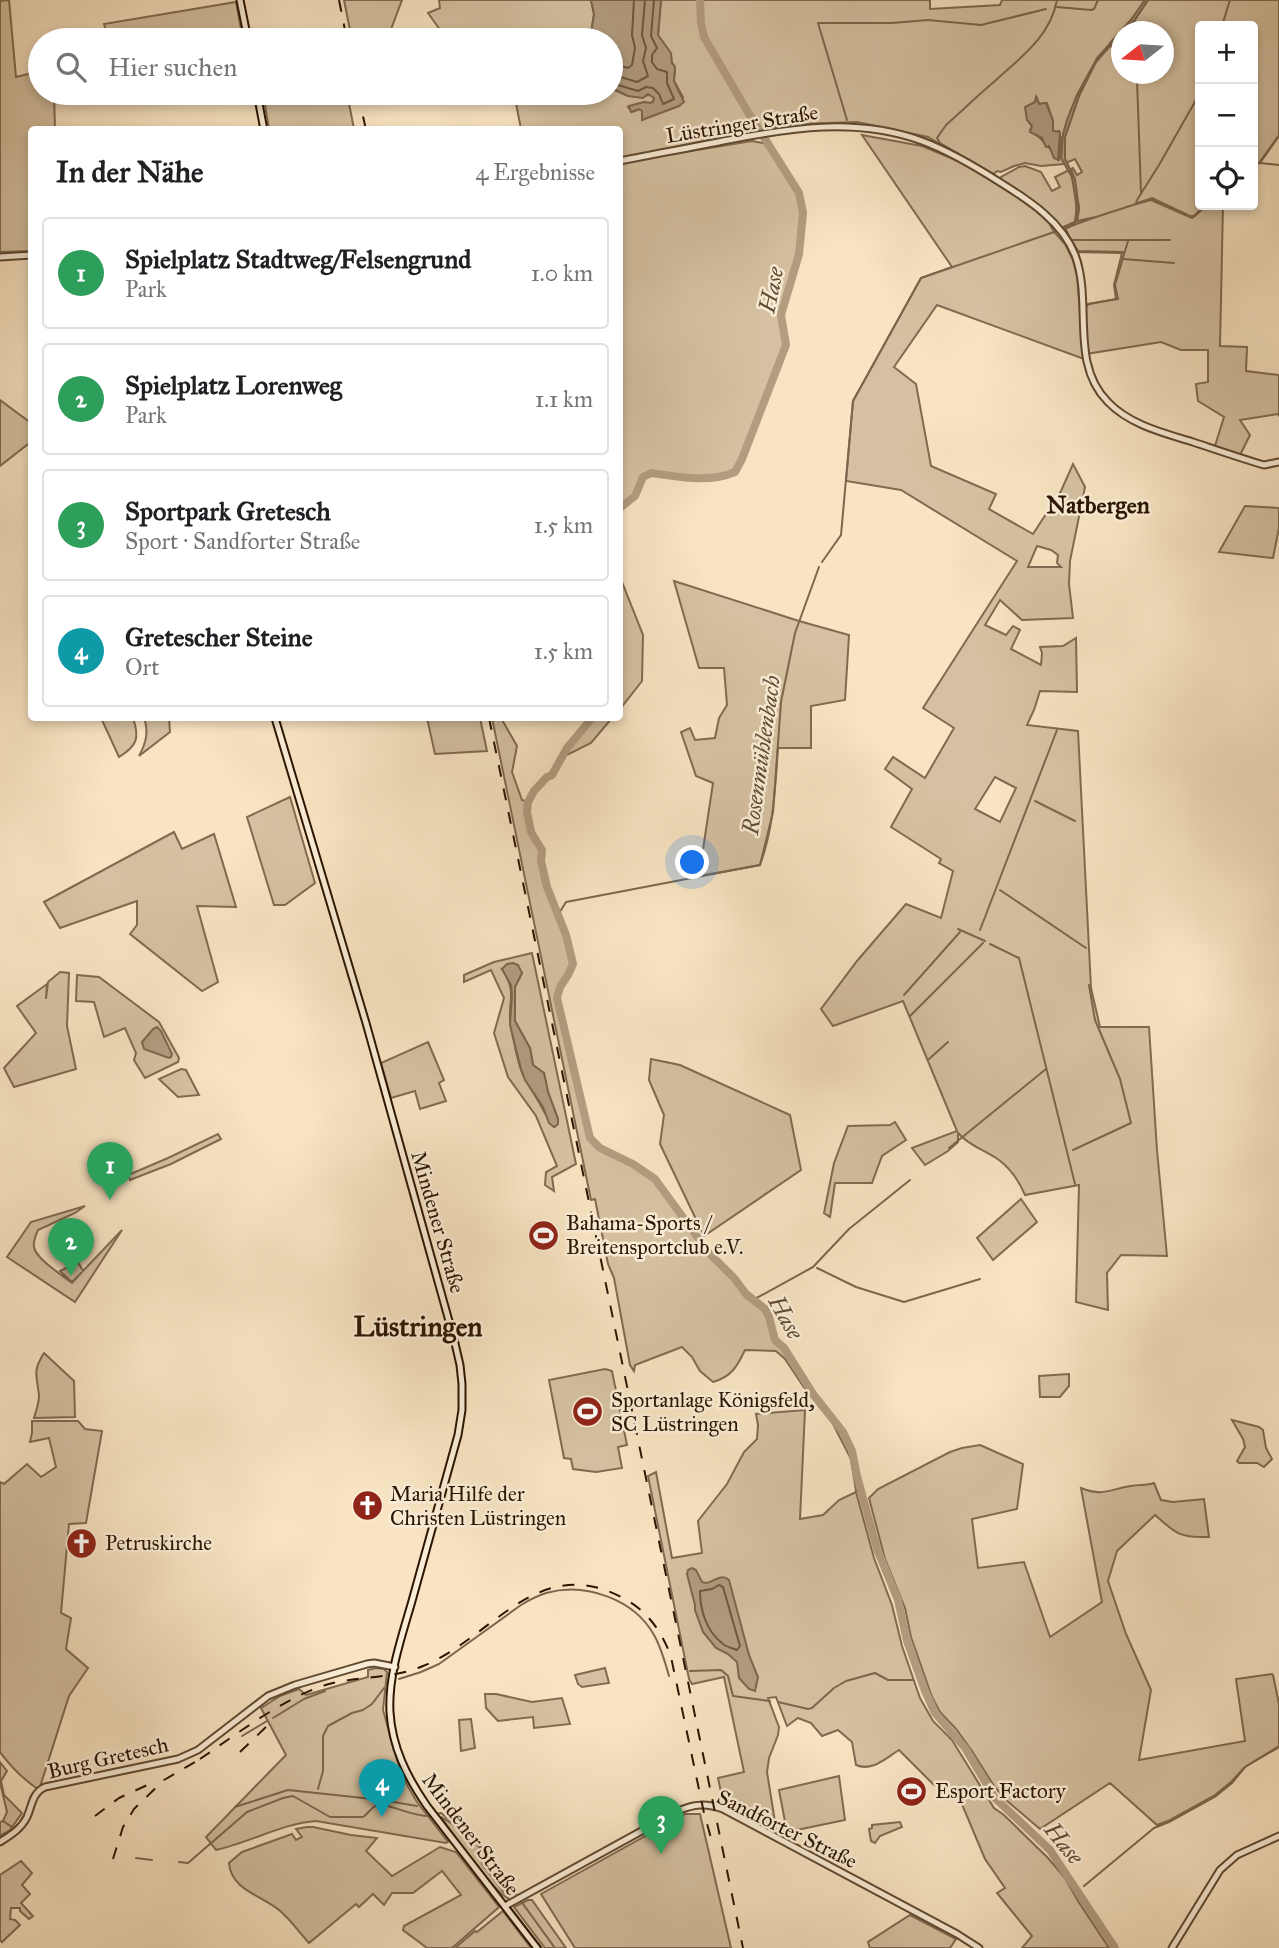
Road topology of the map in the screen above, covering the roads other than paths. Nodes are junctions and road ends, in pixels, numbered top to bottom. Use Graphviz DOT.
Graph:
graph roads {
  1 [pos="240,0"];
  2 [pos="246,28"];
  3 [pos="259,105"];
  4 [pos="263,126"];
  5 [pos="623,160"];
  6 [pos="28,255"];
  7 [pos="0,257"];
  8 [pos="1279,462"];
  9 [pos="276,721"];
  10 [pos="395,1667"];
  11 [pos="1279,1836"];
  12 [pos="0,1842"];
  13 [pos="505,1906"];
  14 [pos="537,1948"];
  15 [pos="979,1948"];
  16 [pos="1172,1948"];
  1 -- 2 [label="street"];
  3 -- 4 [label="street"];
  5 -- 8 [label="street, Lüstringer Straße"];
  6 -- 7 [label="street"];
  9 -- 10 [label="street, Mindener Straße"];
  10 -- 12 [label="street, Burg Gretesch"];
  10 -- 13 [label="street, Mindener Straße"];
  11 -- 16 [label="street"];
  13 -- 14 [label="street, Mindener Straße"];
  13 -- 15 [label="street, Sandforter Straße"];
}
